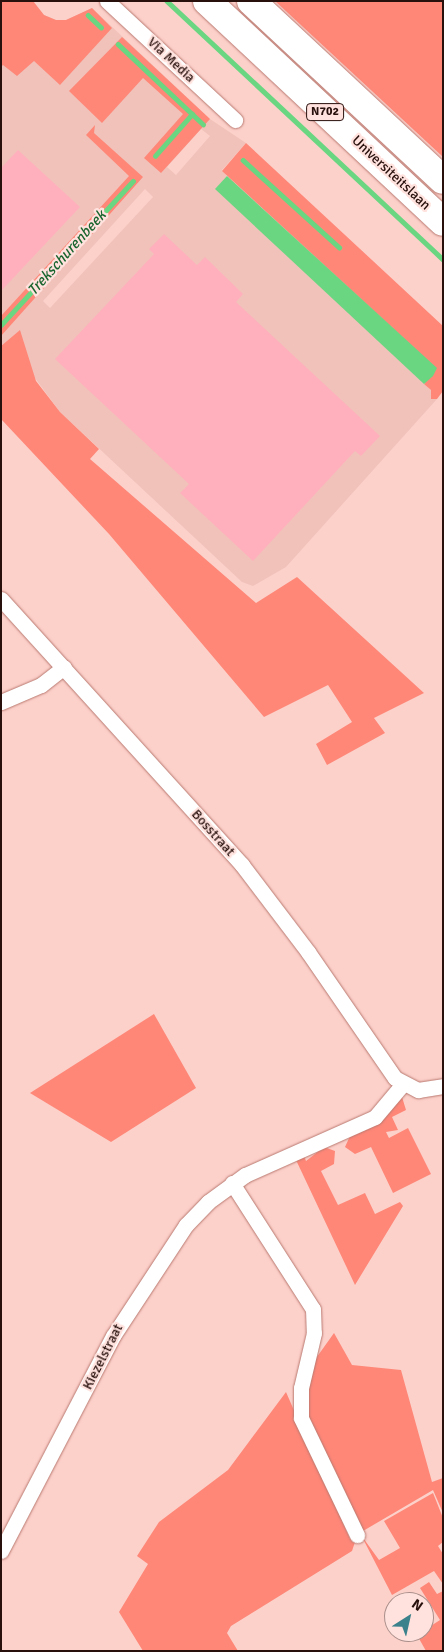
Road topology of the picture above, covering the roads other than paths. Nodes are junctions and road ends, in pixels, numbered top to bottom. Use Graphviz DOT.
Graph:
graph roads {
  1 [pos="107,1"];
  2 [pos="207,1"];
  3 [pos="252,1"];
  4 [pos="235,120"];
  5 [pos="443,180"];
  6 [pos="443,222"];
  7 [pos="1,599"];
  8 [pos="64,666"];
  9 [pos="1,702"];
  10 [pos="402,1085"];
  11 [pos="443,1086"];
  12 [pos="232,1183"];
  13 [pos="357,1535"];
  14 [pos="1,1551"];
  1 -- 4 [label="street, Via Media"];
  2 -- 6 [label="highway, Universiteitslaan / N702"];
  3 -- 5 [label="highway, N702"];
  7 -- 8 [label="street, Bosstraat"];
  8 -- 9 [label="street"];
  8 -- 10 [label="street, Bosstraat"];
  10 -- 11 [label="street"];
  10 -- 12 [label="street, Kiezelstraat"];
  12 -- 13 [label="street"];
  12 -- 14 [label="street, Kiezelstraat"];
}
